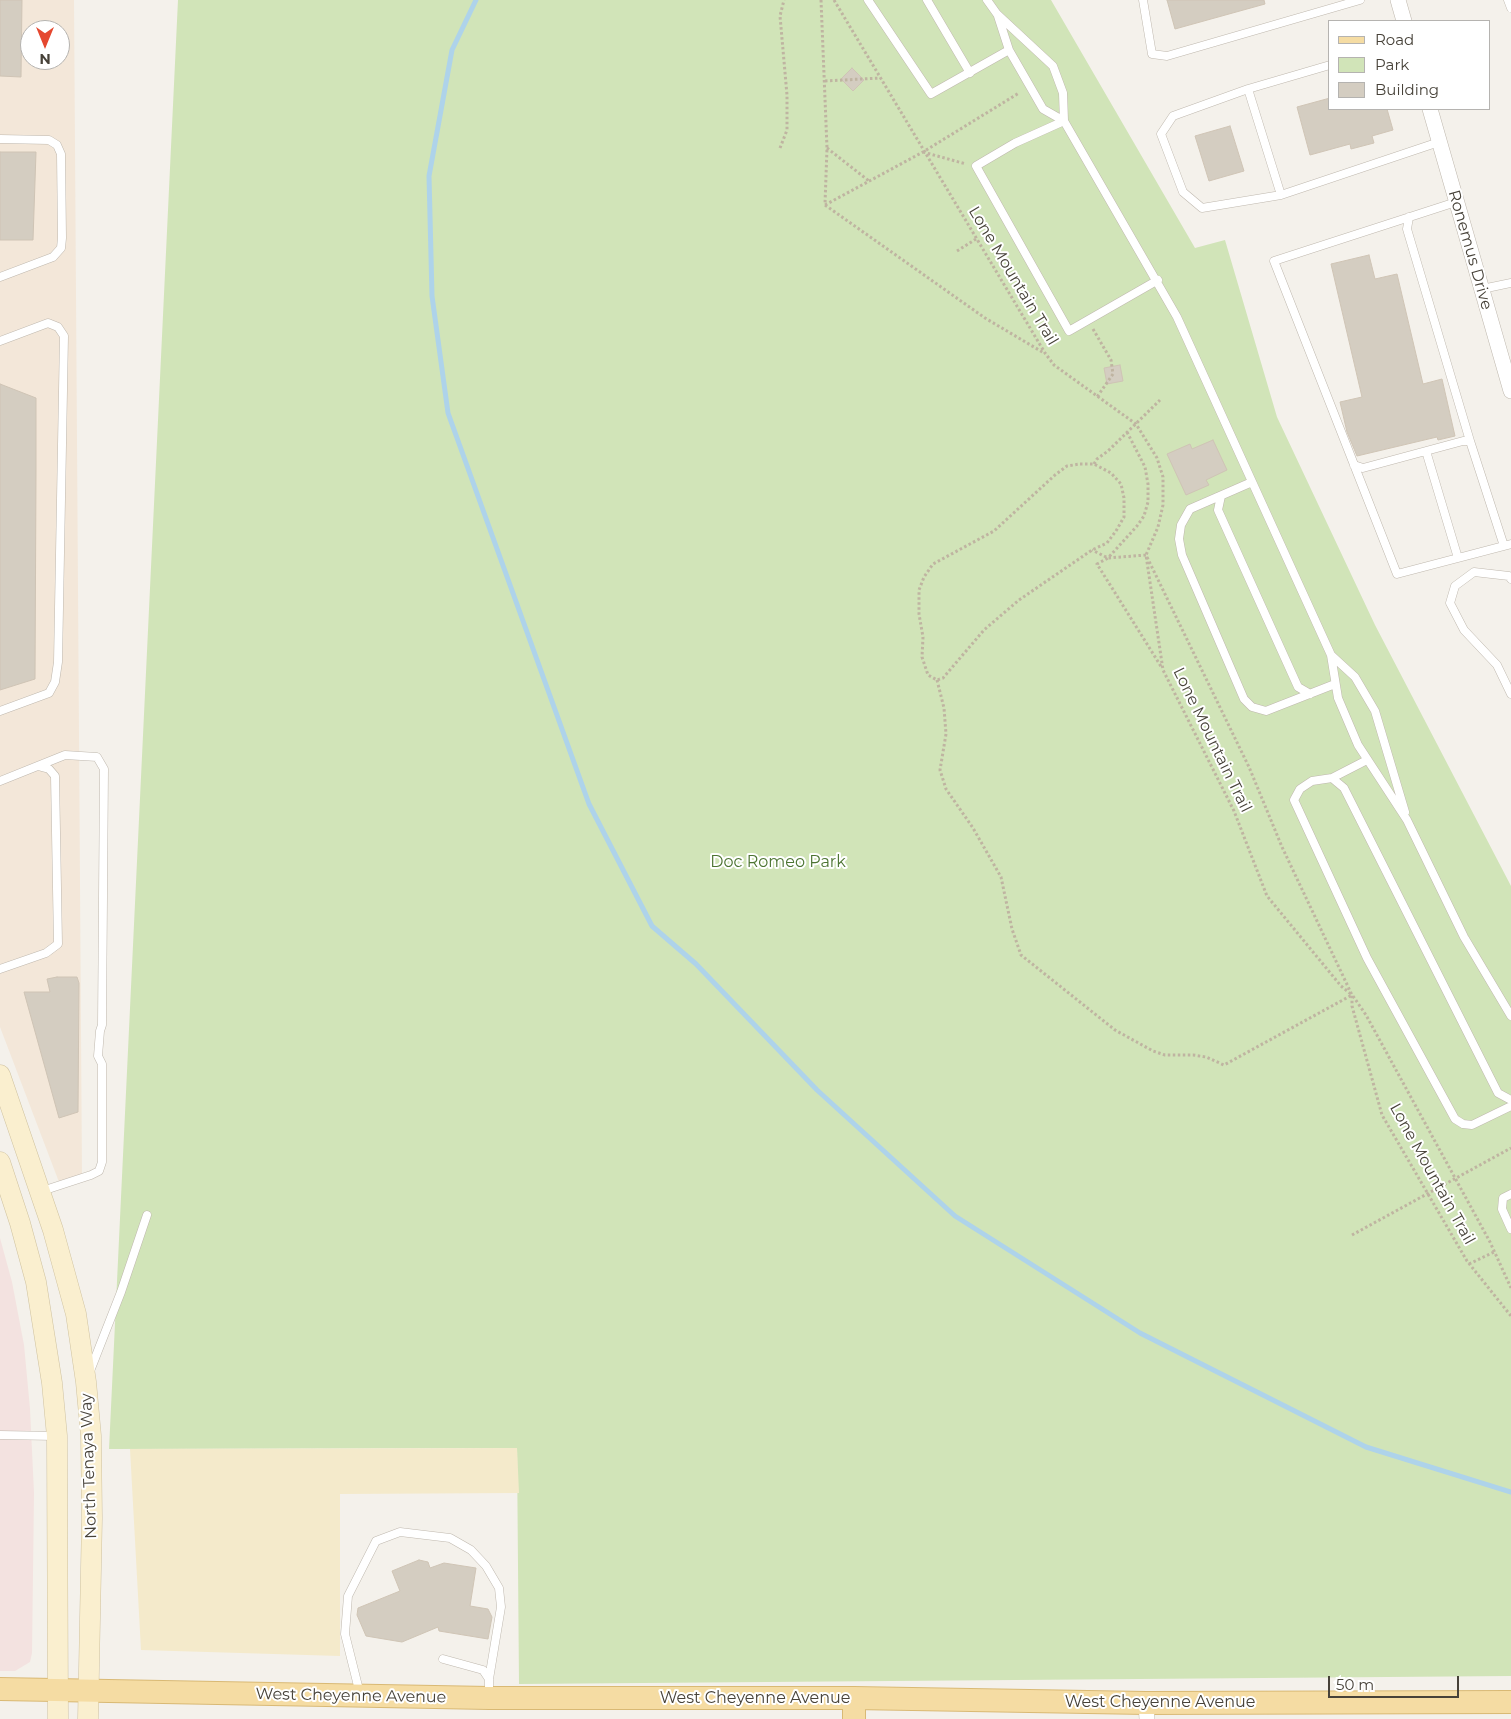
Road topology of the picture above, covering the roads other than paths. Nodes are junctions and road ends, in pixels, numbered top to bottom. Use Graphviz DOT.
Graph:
graph roads {
  1 [pos="868,0"];
  2 [pos="927,0"];
  3 [pos="987,0"];
  4 [pos="1143,0"];
  5 [pos="1325,0"];
  6 [pos="1360,0"];
  7 [pos="1398,0"];
  8 [pos="1508,0"];
  9 [pos="1511,8"];
  10 [pos="1328,9"];
  11 [pos="997,14"];
  12 [pos="1404,20"];
  13 [pos="1009,50"];
  14 [pos="1328,66"];
  15 [pos="970,72"];
  16 [pos="1248,89"];
  17 [pos="1430,110"];
  18 [pos="1064,121"];
  19 [pos="0,139"];
  20 [pos="1439,142"];
  21 [pos="1281,196"];
  22 [pos="1456,202"];
  23 [pos="1409,217"];
  24 [pos="0,277"];
  25 [pos="1158,280"];
  26 [pos="1511,283"];
  27 [pos="1482,289"];
  28 [pos="0,340"];
  29 [pos="1511,391"];
  30 [pos="1470,441"];
  31 [pos="1426,451"];
  32 [pos="1354,465"];
  33 [pos="1252,482"];
  34 [pos="1221,496"];
  35 [pos="1508,545"];
  36 [pos="1458,558"];
  37 [pos="1511,579"];
  38 [pos="1330,655"];
  39 [pos="1336,684"];
  40 [pos="1310,694"];
  41 [pos="1511,694"];
  42 [pos="0,711"];
  43 [pos="1367,760"];
  44 [pos="38,766"];
  45 [pos="1332,778"];
  46 [pos="0,781"];
  47 [pos="1407,820"];
  48 [pos="0,969"];
  49 [pos="1511,1016"];
  50 [pos="0,1075"];
  51 [pos="1511,1100"];
  52 [pos="1511,1106"];
  53 [pos="0,1162"];
  54 [pos="41,1192"];
  55 [pos="1511,1194"];
  56 [pos="147,1215"];
  57 [pos="1511,1229"];
  58 [pos="86,1382"];
  59 [pos="0,1435"];
  60 [pos="57,1436"];
  61 [pos="443,1659"];
  62 [pos="0,1689"];
  63 [pos="59,1690"];
  64 [pos="90,1690"];
  65 [pos="361,1696"];
  66 [pos="489,1699"];
  67 [pos="1511,1702"];
  68 [pos="854,1709"];
  69 [pos="1147,1711"];
  70 [pos="58,1719"];
  71 [pos="88,1719"];
  1 -- 15 [label="lane"];
  2 -- 15 [label="lane"];
  3 -- 11 [label="lane"];
  4 -- 10 [label="lane"];
  5 -- 10 [label="lane"];
  6 -- 10 [label="lane"];
  7 -- 12 [label="street"];
  8 -- 9 [label="lane"];
  11 -- 13 [label="lane"];
  11 -- 18 [label="lane"];
  13 -- 15 [label="lane"];
  13 -- 18 [label="lane"];
  14 -- 16 [label="lane"];
  16 -- 21 [label="lane"];
  16 -- 21 [label="lane"];
  17 -- 20 [label="street, Ronemus Drive"];
  18 -- 25 [label="lane"];
  18 -- 25 [label="lane"];
  19 -- 24 [label="lane"];
  20 -- 21 [label="lane"];
  20 -- 22 [label="street, Ronemus Drive"];
  22 -- 23 [label="lane"];
  22 -- 27 [label="street, Ronemus Drive"];
  23 -- 30 [label="lane"];
  23 -- 32 [label="lane"];
  25 -- 33 [label="lane"];
  26 -- 27 [label="lane"];
  27 -- 29 [label="street, Ronemus Drive"];
  28 -- 42 [label="lane"];
  30 -- 31 [label="lane"];
  30 -- 35 [label="lane"];
  31 -- 32 [label="lane"];
  31 -- 36 [label="lane"];
  32 -- 36 [label="lane"];
  33 -- 34 [label="lane"];
  33 -- 38 [label="lane"];
  34 -- 40 [label="lane"];
  34 -- 40 [label="lane"];
  35 -- 36 [label="lane"];
  37 -- 41 [label="lane"];
  38 -- 39 [label="lane"];
  38 -- 47 [label="lane"];
  39 -- 40 [label="lane"];
  39 -- 43 [label="lane"];
  43 -- 45 [label="lane"];
  43 -- 47 [label="lane"];
  44 -- 46 [label="lane"];
  44 -- 48 [label="lane"];
  44 -- 54 [label="lane"];
  45 -- 51 [label="lane"];
  45 -- 52 [label="lane"];
  47 -- 49 [label="lane"];
  50 -- 54 [label="main road, North Tenaya Way"];
  53 -- 60 [label="main road, North Tenaya Way"];
  54 -- 58 [label="main road, North Tenaya Way"];
  55 -- 57 [label="lane"];
  56 -- 58 [label="lane"];
  58 -- 64 [label="main road, North Tenaya Way"];
  59 -- 60 [label="lane"];
  60 -- 63 [label="main road, North Tenaya Way"];
  61 -- 66 [label="lane"];
  62 -- 63 [label="main road, West Cheyenne Avenue"];
  63 -- 64 [label="main road, West Cheyenne Avenue"];
  63 -- 70 [label="main road, North Tenaya Way"];
  64 -- 65 [label="main road, West Cheyenne Avenue"];
  64 -- 71 [label="main road, North Tenaya Way"];
  65 -- 66 [label="main road, West Cheyenne Avenue"];
  65 -- 66 [label="lane"];
  66 -- 68 [label="main road, West Cheyenne Avenue"];
  67 -- 69 [label="main road, West Cheyenne Avenue"];
  68 -- 69 [label="main road, West Cheyenne Avenue"];
}
